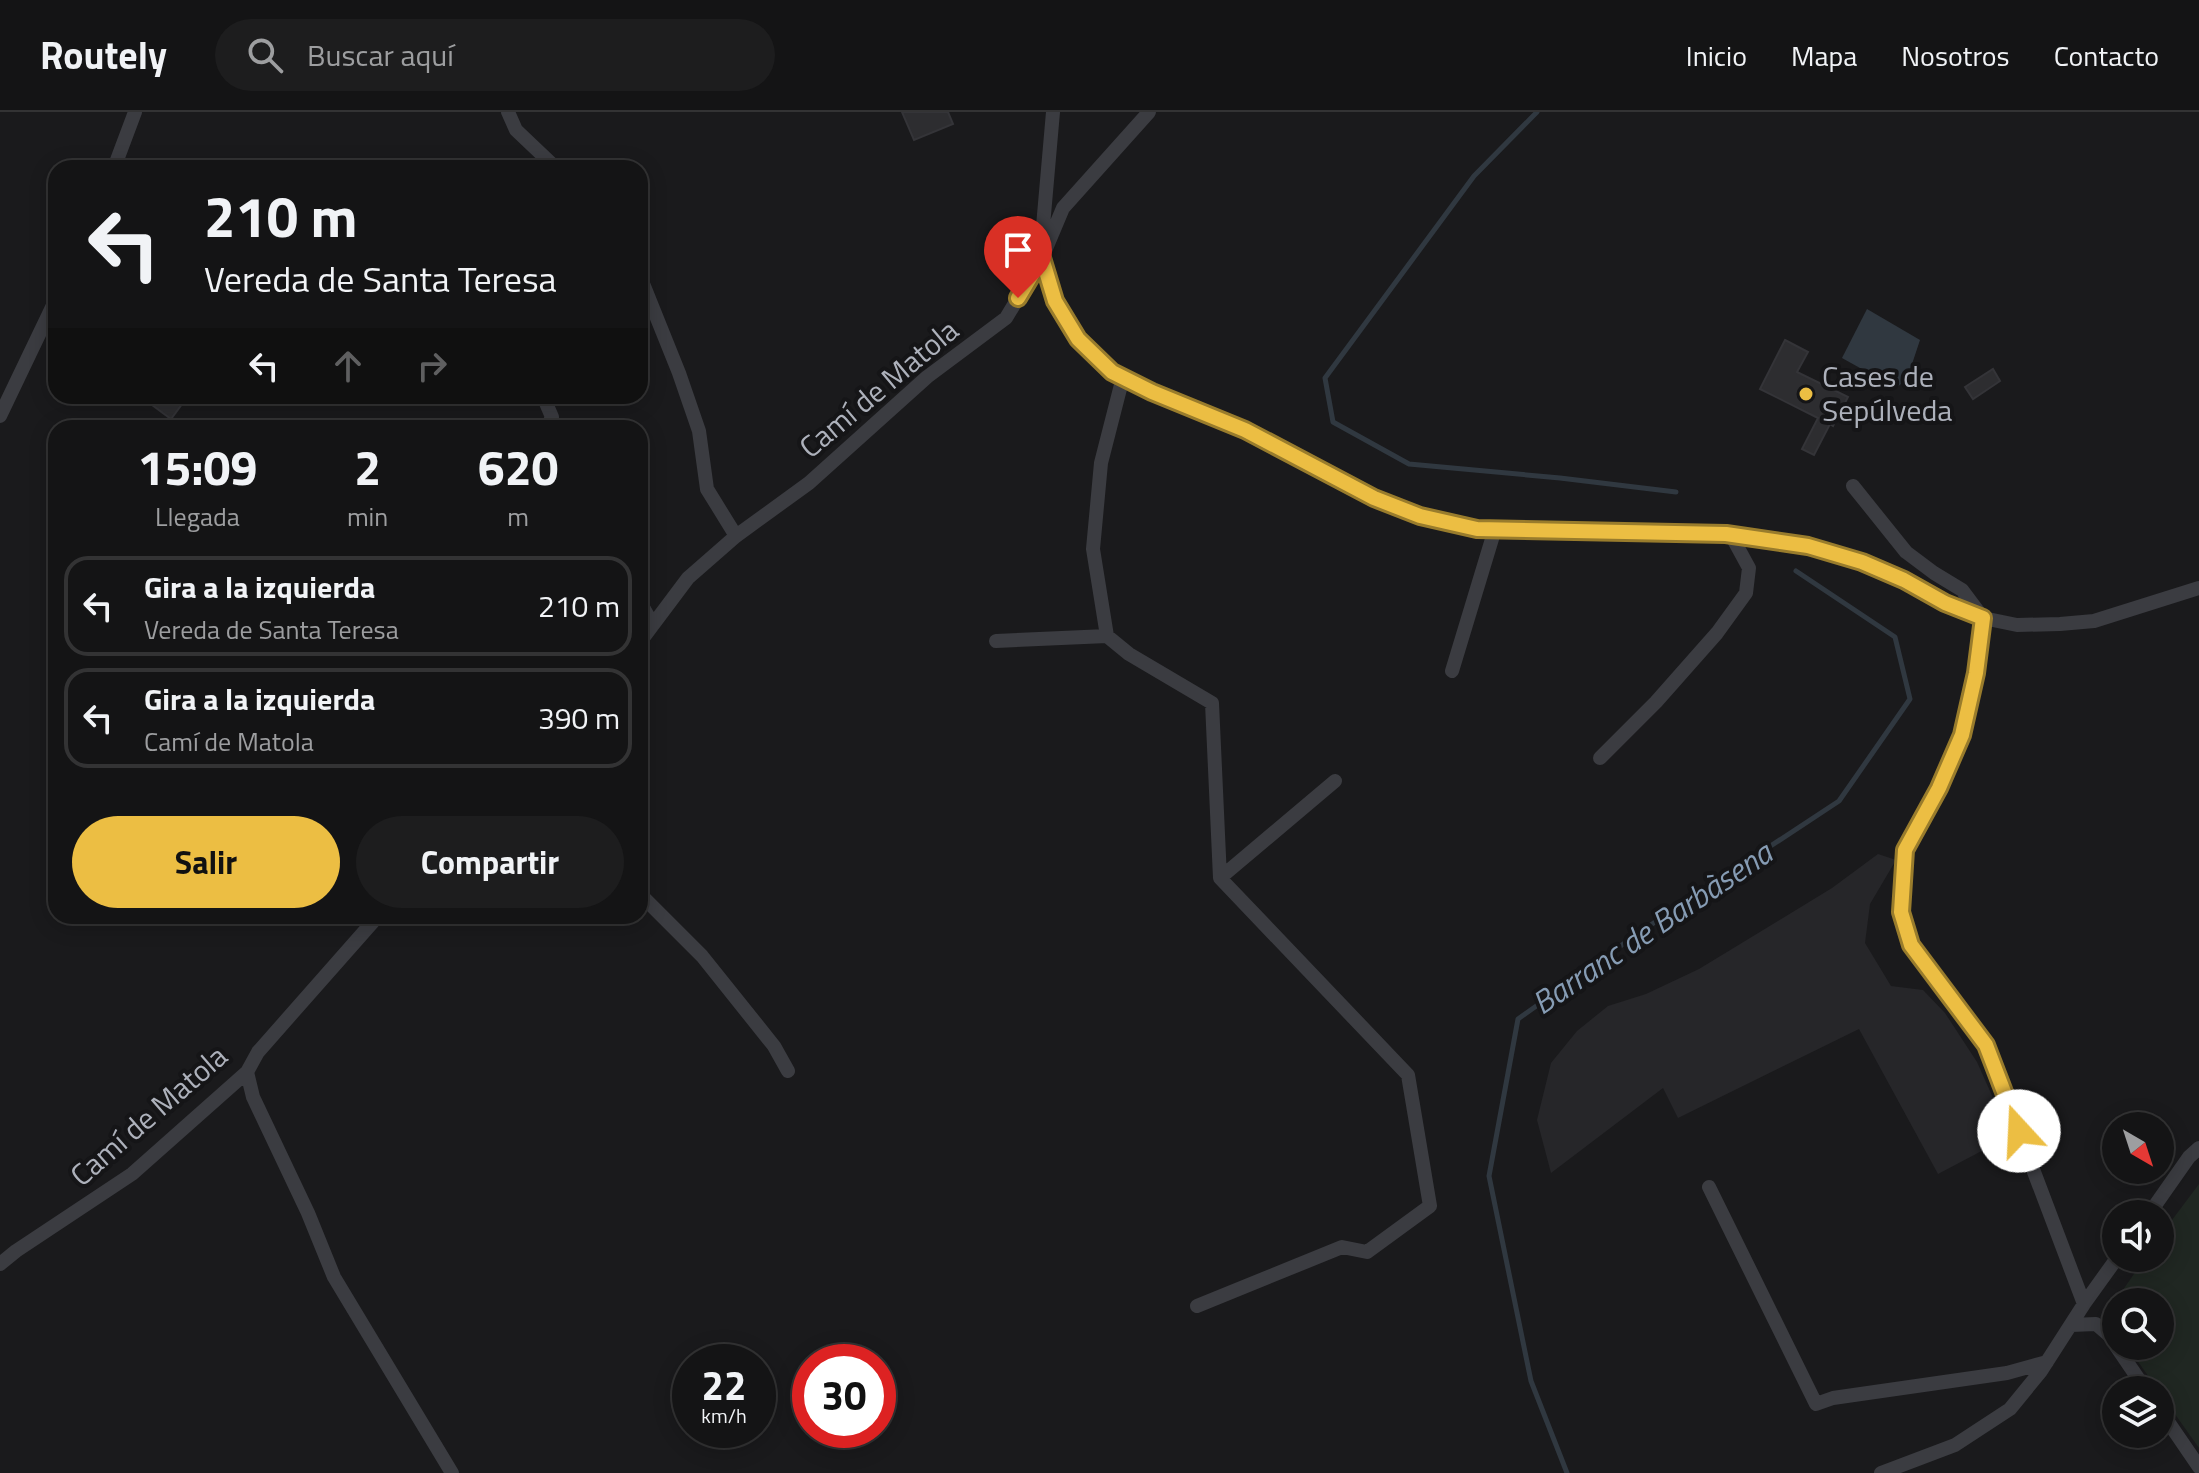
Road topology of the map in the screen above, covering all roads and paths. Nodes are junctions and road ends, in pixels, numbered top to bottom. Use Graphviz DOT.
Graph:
graph roads {
  1 [pos="135,112"];
  2 [pos="508,112"];
  3 [pos="1053,112"];
  4 [pos="1149,112"];
  5 [pos="117,160"];
  6 [pos="548,160"];
  7 [pos="1042,258"];
  8 [pos="648,296"];
  9 [pos="48,316"];
  10 [pos="1123,377"];
  11 [pos="0,416"];
  12 [pos="1853,486"];
  13 [pos="1495,529"];
  14 [pos="1731,535"];
  15 [pos="736,536"];
  16 [pos="2199,588"];
  17 [pos="648,616"];
  18 [pos="1983,618"];
  19 [pos="653,625"];
  20 [pos="648,632"];
  21 [pos="1107,636"];
  22 [pos="996,641"];
  23 [pos="1452,671"];
  24 [pos="1600,758"];
  25 [pos="1335,781"];
  26 [pos="1220,878"];
  27 [pos="648,902"];
  28 [pos="371,924"];
  29 [pos="788,1071"];
  30 [pos="247,1072"];
  31 [pos="2199,1148"];
  32 [pos="1709,1187"];
  33 [pos="2159,1200"];
  34 [pos="0,1264"];
  35 [pos="2107,1272"];
  36 [pos="2084,1304"];
  37 [pos="1197,1306"];
  38 [pos="2071,1325"];
  39 [pos="2102,1329"];
  40 [pos="2047,1362"];
  41 [pos="2174,1430"];
  42 [pos="2199,1467"];
  43 [pos="452,1473"];
  44 [pos="1881,1473"];
  1 -- 5 [label="street"];
  2 -- 6 [label="street"];
  3 -- 7 [label="street"];
  4 -- 7 [label="street, Camí de Matola"];
  7 -- 10 [label="street"];
  7 -- 15 [label="street, Camí de Matola"];
  8 -- 15 [label="street"];
  9 -- 11 [label="street"];
  10 -- 13 [label="street"];
  10 -- 21 [label="street"];
  12 -- 18 [label="street"];
  13 -- 14 [label="street"];
  13 -- 23 [label="street"];
  14 -- 18 [label="street"];
  14 -- 24 [label="street"];
  15 -- 19 [label="street, Camí de Matola"];
  16 -- 18 [label="street"];
  17 -- 19 [label="street"];
  18 -- 36 [label="street"];
  19 -- 20 [label="street, Camí de Matola"];
  21 -- 22 [label="street"];
  21 -- 26 [label="street"];
  25 -- 26 [label="street"];
  26 -- 37 [label="street"];
  27 -- 29 [label="street"];
  28 -- 30 [label="street, Camí de Matola"];
  30 -- 34 [label="street, Camí de Matola"];
  30 -- 43 [label="street"];
  31 -- 33 [label="street"];
  32 -- 40 [label="street"];
  35 -- 36 [label="street"];
  36 -- 38 [label="street"];
  38 -- 39 [label="street"];
  38 -- 40 [label="street"];
  40 -- 44 [label="street"];
  41 -- 42 [label="street"];
}
